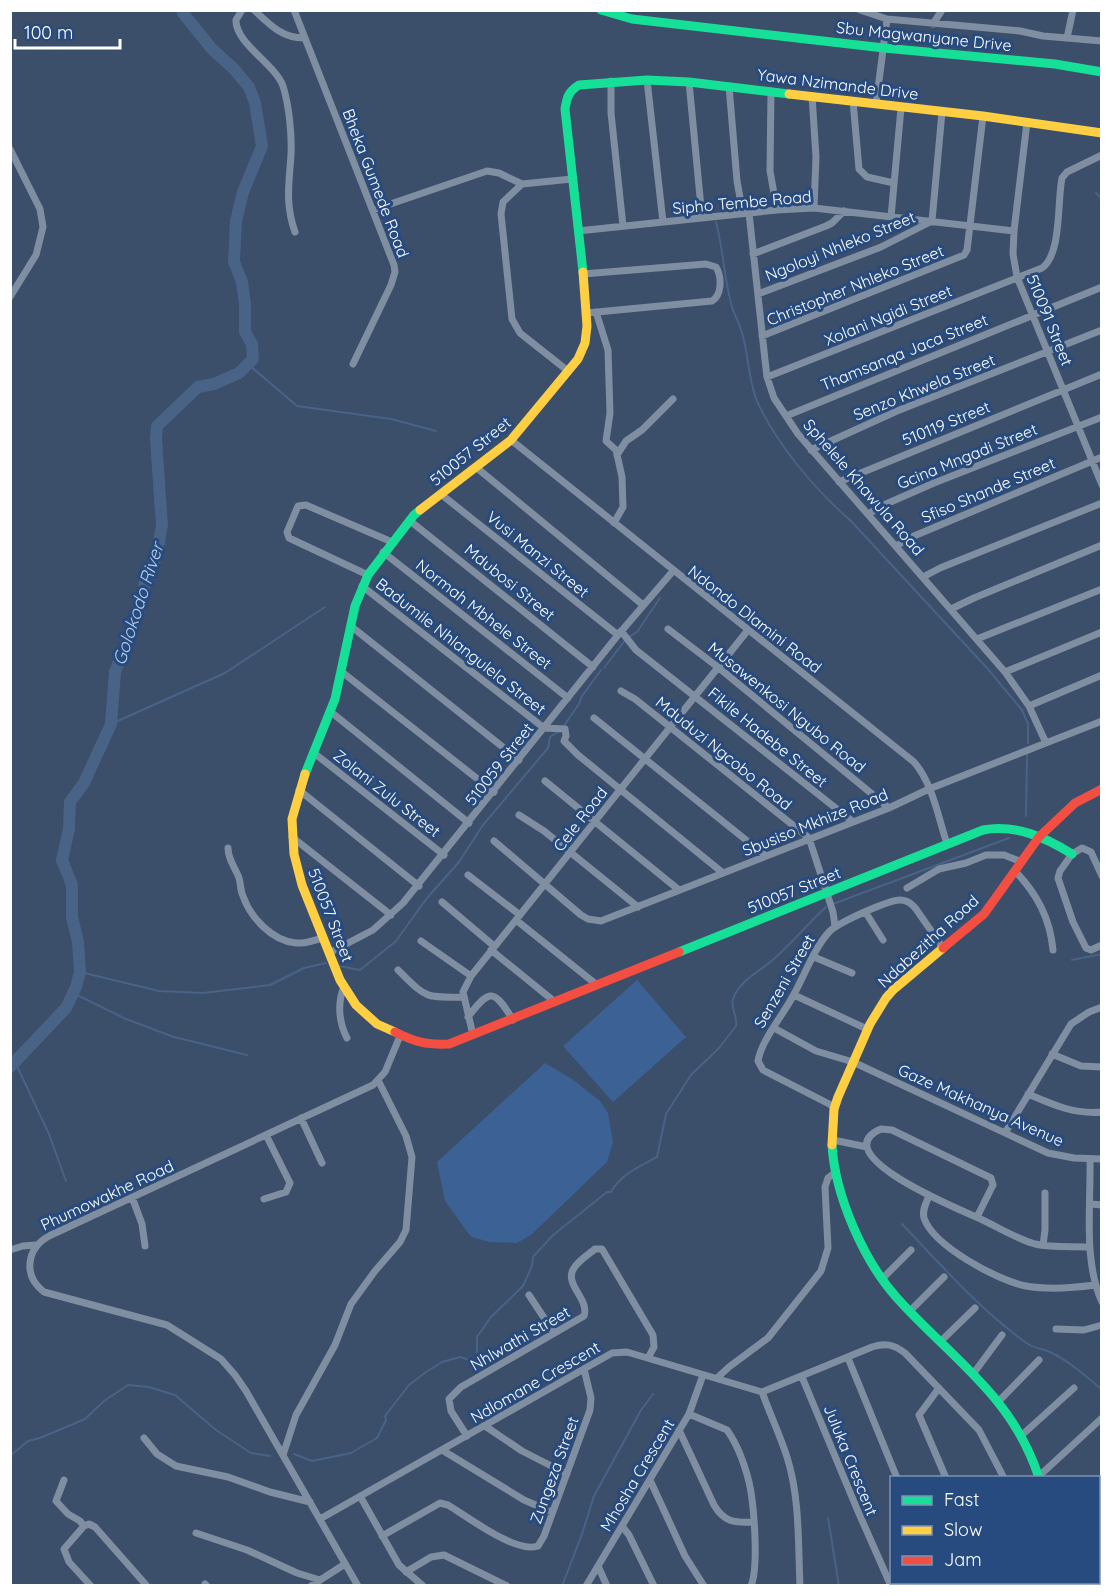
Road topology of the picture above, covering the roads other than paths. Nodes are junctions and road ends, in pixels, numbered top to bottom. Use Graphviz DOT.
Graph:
graph roads {
  1 [pos="242,10"];
  2 [pos="254,10"];
  3 [pos="294,10"];
  4 [pos="601,10"];
  5 [pos="942,10"];
  6 [pos="1073,10"];
  7 [pos="864,11"];
  8 [pos="887,19"];
  9 [pos="933,24"];
  10 [pos="304,38"];
  11 [pos="1067,38"];
  12 [pos="1101,41"];
  13 [pos="884,48"];
  14 [pos="1101,72"];
  15 [pos="647,80"];
  16 [pos="611,81"];
  17 [pos="689,82"];
  18 [pos="729,87"];
  19 [pos="571,90"];
  20 [pos="771,91"];
  21 [pos="812,96"];
  22 [pos="853,102"];
  23 [pos="876,104"];
  24 [pos="901,108"];
  25 [pos="942,112"];
  26 [pos="983,116"];
  27 [pos="1028,122"];
  28 [pos="1101,133"];
  29 [pos="10,149"];
  30 [pos="1101,155"];
  31 [pos="572,179"];
  32 [pos="894,183"];
  33 [pos="522,184"];
  34 [pos="814,208"];
  35 [pos="373,210"];
  36 [pos="777,210"];
  37 [pos="844,211"];
  38 [pos="746,213"];
  39 [pos="891,216"];
  40 [pos="702,218"];
  41 [pos="932,221"];
  42 [pos="663,222"];
  43 [pos="622,226"];
  44 [pos="969,227"];
  45 [pos="578,231"];
  46 [pos="1014,231"];
  47 [pos="295,232"];
  48 [pos="753,254"];
  49 [pos="583,274"];
  50 [pos="1017,277"];
  51 [pos="1101,287"];
  52 [pos="758,294"];
  53 [pos="10,297"];
  54 [pos="591,313"];
  55 [pos="1033,315"];
  56 [pos="1101,330"];
  57 [pos="762,336"];
  58 [pos="1048,353"];
  59 [pos="353,364"];
  60 [pos="568,371"];
  61 [pos="1101,374"];
  62 [pos="767,377"];
  63 [pos="1063,390"];
  64 [pos="673,399"];
  65 [pos="786,416"];
  66 [pos="1101,417"];
  67 [pos="1078,427"];
  68 [pos="511,440"];
  69 [pos="811,450"];
  70 [pos="617,455"];
  71 [pos="1101,457"];
  72 [pos="1091,461"];
  73 [pos="477,468"];
  74 [pos="839,482"];
  75 [pos="1101,485"];
  76 [pos="442,495"];
  77 [pos="1101,503"];
  78 [pos="868,514"];
  79 [pos="409,520"];
  80 [pos="614,524"];
  81 [pos="392,542"];
  82 [pos="1101,545"];
  83 [pos="896,546"];
  84 [pos="383,552"];
  85 [pos="673,571"];
  86 [pos="368,575"];
  87 [pos="923,577"];
  88 [pos="362,586"];
  89 [pos="1101,589"];
  90 [pos="644,605"];
  91 [pos="951,609"];
  92 [pos="352,627"];
  93 [pos="668,629"];
  94 [pos="748,630"];
  95 [pos="1101,632"];
  96 [pos="620,633"];
  97 [pos="977,639"];
  98 [pos="593,667"];
  99 [pos="719,668"];
  100 [pos="342,672"];
  101 [pos="1005,672"];
  102 [pos="1101,675"];
  103 [pos="621,691"];
  104 [pos="695,697"];
  105 [pos="568,698"];
  106 [pos="1029,705"];
  107 [pos="331,712"];
  108 [pos="594,718"];
  109 [pos="1101,721"];
  110 [pos="544,728"];
  111 [pos="670,728"];
  112 [pos="1046,743"];
  113 [pos="314,753"];
  114 [pos="645,758"];
  115 [pos="519,760"];
  116 [pos="545,781"];
  117 [pos="929,789"];
  118 [pos="1101,789"];
  119 [pos="299,790"];
  120 [pos="620,790"];
  121 [pos="494,792"];
  122 [pos="889,808"];
  123 [pos="519,815"];
  124 [pos="596,821"];
  125 [pos="852,821"];
  126 [pos="469,823"];
  127 [pos="292,837"];
  128 [pos="1039,837"];
  129 [pos="809,838"];
  130 [pos="494,841"];
  131 [pos="947,844"];
  132 [pos="228,848"];
  133 [pos="571,852"];
  134 [pos="1072,854"];
  135 [pos="444,855"];
  136 [pos="766,856"];
  137 [pos="1022,862"];
  138 [pos="1015,871"];
  139 [pos="723,873"];
  140 [pos="468,874"];
  141 [pos="1101,876"];
  142 [pos="546,883"];
  143 [pos="418,886"];
  144 [pos="907,888"];
  145 [pos="679,890"];
  146 [pos="827,893"];
  147 [pos="442,902"];
  148 [pos="638,907"];
  149 [pos="866,913"];
  150 [pos="391,915"];
  151 [pos="518,917"];
  152 [pos="836,926"];
  153 [pos="323,938"];
  154 [pos="883,940"];
  155 [pos="421,941"];
  156 [pos="1101,945"];
  157 [pos="493,948"];
  158 [pos="943,948"];
  159 [pos="1053,950"];
  160 [pos="329,953"];
  161 [pos="814,957"];
  162 [pos="398,970"];
  163 [pos="852,973"];
  164 [pos="471,976"];
  165 [pos="597,985"];
  166 [pos="344,987"];
  167 [pos="794,995"];
  168 [pos="463,997"];
  169 [pos="555,1002"];
  170 [pos="1101,1007"];
  171 [pos="468,1017"];
  172 [pos="513,1020"];
  173 [pos="774,1028"];
  174 [pos="867,1029"];
  175 [pos="473,1035"];
  176 [pos="400,1036"];
  177 [pos="347,1038"];
  178 [pos="1052,1054"];
  179 [pos="853,1062"];
  180 [pos="1101,1067"];
  181 [pos="378,1080"];
  182 [pos="1028,1094"];
  183 [pos="835,1107"];
  184 [pos="1101,1112"];
  185 [pos="301,1118"];
  186 [pos="1005,1133"];
  187 [pos="266,1135"];
  188 [pos="833,1140"];
  189 [pos="867,1148"];
  190 [pos="1101,1159"];
  191 [pos="1090,1160"];
  192 [pos="322,1162"];
  193 [pos="836,1172"];
  194 [pos="1045,1193"];
  195 [pos="929,1196"];
  196 [pos="132,1197"];
  197 [pos="264,1199"];
  198 [pos="1090,1204"];
  199 [pos="1101,1205"];
  200 [pos="977,1217"];
  201 [pos="36,1245"];
  202 [pos="1043,1245"];
  203 [pos="145,1246"];
  204 [pos="1090,1247"];
  205 [pos="10,1250"];
  206 [pos="911,1250"];
  207 [pos="944,1276"];
  208 [pos="882,1279"];
  209 [pos="1095,1285"];
  210 [pos="529,1295"];
  211 [pos="1101,1302"];
  212 [pos="975,1308"];
  213 [pos="910,1311"];
  214 [pos="1101,1325"];
  215 [pos="1056,1329"];
  216 [pos="554,1333"];
  217 [pos="1002,1335"];
  218 [pos="940,1342"];
  219 [pos="648,1358"];
  220 [pos="848,1358"];
  221 [pos="1039,1360"];
  222 [pos="584,1369"];
  223 [pos="973,1374"];
  224 [pos="703,1375"];
  225 [pos="802,1377"];
  226 [pos="717,1378"];
  227 [pos="939,1388"];
  228 [pos="1074,1388"];
  229 [pos="762,1392"];
  230 [pos="999,1401"];
  231 [pos="689,1414"];
  232 [pos="1101,1418"];
  233 [pos="485,1426"];
  234 [pos="679,1430"];
  235 [pos="1022,1435"];
  236 [pos="468,1436"];
  237 [pos="144,1438"];
  238 [pos="442,1450"];
  239 [pos="283,1455"];
  240 [pos="567,1474"];
  241 [pos="896,1476"];
  242 [pos="945,1476"];
  243 [pos="1003,1476"];
  244 [pos="1039,1476"];
  245 [pos="1040,1476"];
  246 [pos="64,1480"];
  247 [pos="650,1480"];
  248 [pos="360,1496"];
  249 [pos="310,1502"];
  250 [pos="552,1512"];
  251 [pos="320,1519"];
  252 [pos="753,1522"];
  253 [pos="84,1526"];
  254 [pos="622,1526"];
  255 [pos="196,1533"];
  256 [pos="382,1536"];
  257 [pos="345,1564"];
  258 [pos="598,1566"];
  259 [pos="406,1572"];
  260 [pos="320,1580"];
  261 [pos="890,1584"];
  262 [pos="91,1586"];
  263 [pos="147,1586"];
  264 [pos="311,1586"];
  265 [pos="358,1586"];
  266 [pos="423,1586"];
  267 [pos="507,1586"];
  268 [pos="586,1586"];
  269 [pos="607,1586"];
  270 [pos="654,1586"];
  271 [pos="705,1586"];
  272 [pos="751,1586"];
  273 [pos="800,1586"];
  1 -- 47 [label="street"];
  2 -- 10 [label="street"];
  3 -- 10 [label="street, Bheka Gumede Road"];
  4 -- 13 [label="street, Sbu Magwanyane Drive"];
  5 -- 9 [label="street"];
  6 -- 11 [label="street"];
  7 -- 8 [label="street"];
  8 -- 9 [label="street"];
  8 -- 13 [label="street"];
  9 -- 11 [label="street"];
  10 -- 35 [label="street, Bheka Gumede Road"];
  11 -- 12 [label="street"];
  13 -- 14 [label="street, Sbu Magwanyane Drive"];
  13 -- 23 [label="street"];
  15 -- 16 [label="street, Yawa Nzimande Drive"];
  15 -- 17 [label="street, Yawa Nzimande Drive"];
  15 -- 42 [label="street"];
  16 -- 19 [label="street, Yawa Nzimande Drive"];
  16 -- 43 [label="street"];
  17 -- 18 [label="street, Yawa Nzimande Drive"];
  17 -- 40 [label="street"];
  18 -- 20 [label="street, Yawa Nzimande Drive"];
  18 -- 38 [label="street, Sphelele Khawula Road"];
  19 -- 31 [label="street, 510057 Street"];
  20 -- 21 [label="street, Yawa Nzimande Drive"];
  20 -- 36 [label="street"];
  21 -- 22 [label="street, Yawa Nzimande Drive"];
  21 -- 34 [label="street"];
  22 -- 23 [label="street, Yawa Nzimande Drive"];
  22 -- 32 [label="street"];
  23 -- 24 [label="street, Yawa Nzimande Drive"];
  24 -- 25 [label="street, Yawa Nzimande Drive"];
  24 -- 32 [label="street"];
  25 -- 26 [label="street, Yawa Nzimande Drive"];
  25 -- 41 [label="street"];
  26 -- 27 [label="street, Yawa Nzimande Drive"];
  26 -- 44 [label="street, Christopher Nhleko Street"];
  27 -- 28 [label="street, Yawa Nzimande Drive"];
  27 -- 46 [label="street, 510091 Street"];
  29 -- 53 [label="street"];
  30 -- 50 [label="street, Xolani Ngidi Street"];
  31 -- 33 [label="street"];
  31 -- 45 [label="street, 510057 Street"];
  32 -- 39 [label="street"];
  33 -- 35 [label="street"];
  33 -- 60 [label="street"];
  34 -- 36 [label="street, Sipho Tembe Road"];
  34 -- 37 [label="street, Sipho Tembe Road"];
  35 -- 59 [label="street, Bheka Gumede Road"];
  36 -- 38 [label="street, Sipho Tembe Road"];
  37 -- 39 [label="street, Sipho Tembe Road"];
  37 -- 48 [label="street"];
  38 -- 40 [label="street, Sipho Tembe Road"];
  38 -- 48 [label="street, Sphelele Khawula Road"];
  39 -- 41 [label="street, Sipho Tembe Road"];
  40 -- 42 [label="street, Sipho Tembe Road"];
  41 -- 44 [label="street, Sipho Tembe Road"];
  41 -- 52 [label="street, Ngoloyi Nhleko Street"];
  42 -- 43 [label="street, Sipho Tembe Road"];
  43 -- 45 [label="street, Sipho Tembe Road"];
  44 -- 46 [label="street, Sipho Tembe Road"];
  44 -- 57 [label="street, Christopher Nhleko Street"];
  45 -- 49 [label="street, 510057 Street"];
  46 -- 50 [label="street, 510091 Street"];
  48 -- 52 [label="street, Sphelele Khawula Road"];
  49 -- 54 [label="street, 510057 Street"];
  49 -- 54 [label="street"];
  50 -- 55 [label="street, 510091 Street"];
  50 -- 62 [label="street, Xolani Ngidi Street"];
  51 -- 55 [label="street, Thamsanqa Jaca Street"];
  52 -- 57 [label="street, Sphelele Khawula Road"];
  54 -- 60 [label="street, 510057 Street"];
  54 -- 70 [label="street"];
  55 -- 58 [label="street, 510091 Street"];
  55 -- 65 [label="street, Thamsanqa Jaca Street"];
  56 -- 58 [label="street, Senzo Khwela Street"];
  57 -- 62 [label="street, Sphelele Khawula Road"];
  58 -- 63 [label="street, 510091 Street"];
  58 -- 69 [label="street, Senzo Khwela Street"];
  60 -- 68 [label="street, 510057 Street"];
  61 -- 63 [label="street, 510119 Street"];
  62 -- 65 [label="street, Sphelele Khawula Road"];
  63 -- 67 [label="street, 510091 Street"];
  63 -- 74 [label="street, 510119 Street"];
  64 -- 70 [label="street"];
  65 -- 69 [label="street, Sphelele Khawula Road"];
  66 -- 67 [label="street, Gcina Mngadi Street"];
  67 -- 72 [label="street, 510091 Street"];
  67 -- 78 [label="street, Gcina Mngadi Street"];
  68 -- 73 [label="street, 510057 Street"];
  68 -- 80 [label="street, Ndondo Dlamini Road"];
  69 -- 74 [label="street, Sphelele Khawula Road"];
  70 -- 80 [label="street"];
  71 -- 72 [label="street, Sfiso Shande Street"];
  72 -- 75 [label="street, 510091 Street"];
  72 -- 83 [label="street, Sfiso Shande Street"];
  73 -- 76 [label="street, 510057 Street"];
  73 -- 90 [label="street"];
  74 -- 78 [label="street, Sphelele Khawula Road"];
  76 -- 79 [label="street, 510057 Street"];
  76 -- 96 [label="street, Vusi Manzi Street"];
  77 -- 87 [label="street"];
  78 -- 83 [label="street, Sphelele Khawula Road"];
  79 -- 81 [label="street, 510057 Street"];
  79 -- 98 [label="street, Mdubosi Street"];
  80 -- 85 [label="street, Ndondo Dlamini Road"];
  81 -- 84 [label="street, 510057 Street"];
  81 -- 86 [label="street"];
  82 -- 91 [label="street"];
  83 -- 87 [label="street, Sphelele Khawula Road"];
  84 -- 86 [label="street, 510057 Street"];
  84 -- 105 [label="street, Normah Mbhele Street"];
  85 -- 90 [label="street, 510059 Street"];
  85 -- 94 [label="street, Ndondo Dlamini Road"];
  86 -- 88 [label="street, 510057 Street"];
  87 -- 91 [label="street, Sphelele Khawula Road"];
  88 -- 92 [label="street, 510057 Street"];
  88 -- 110 [label="street, Badumile Nhlangulela Street"];
  89 -- 97 [label="street"];
  90 -- 96 [label="street, 510059 Street"];
  91 -- 97 [label="street, Sphelele Khawula Road"];
  92 -- 100 [label="street, 510057 Street"];
  92 -- 115 [label="street"];
  93 -- 99 [label="street, Musawenkosi Ngubo Road"];
  94 -- 99 [label="street, Cele Road"];
  94 -- 117 [label="street, Ndondo Dlamini Road"];
  95 -- 101 [label="street"];
  96 -- 98 [label="street, 510059 Street"];
  96 -- 104 [label="street"];
  97 -- 101 [label="street, Sphelele Khawula Road"];
  98 -- 105 [label="street, 510059 Street"];
  99 -- 104 [label="street, Cele Road"];
  99 -- 122 [label="street, Musawenkosi Ngubo Road"];
  100 -- 107 [label="street, 510057 Street"];
  100 -- 121 [label="street"];
  101 -- 106 [label="street, Sphelele Khawula Road"];
  102 -- 106 [label="street"];
  103 -- 111 [label="street, Mduduzi Ngcobo Road"];
  104 -- 111 [label="street, Cele Road"];
  104 -- 125 [label="street, Fikile Hadebe Street"];
  105 -- 110 [label="street, 510059 Street"];
  106 -- 112 [label="street, Sphelele Khawula Road"];
  107 -- 113 [label="street, 510057 Street"];
  107 -- 126 [label="street"];
  108 -- 114 [label="street"];
  109 -- 112 [label="street, Sbusiso Mkhize Road"];
  110 -- 115 [label="street, 510059 Street"];
  110 -- 120 [label="street, Badumile Nhlangulela Street"];
  111 -- 114 [label="street, Cele Road"];
  111 -- 129 [label="street, Mduduzi Ngcobo Road"];
  112 -- 117 [label="street, Sbusiso Mkhize Road"];
  113 -- 119 [label="street, 510057 Street"];
  113 -- 135 [label="street, Zolani Zulu Street"];
  114 -- 120 [label="street, Cele Road"];
  114 -- 136 [label="street"];
  115 -- 121 [label="street, 510059 Street"];
  116 -- 124 [label="street"];
  117 -- 122 [label="street, Sbusiso Mkhize Road"];
  117 -- 131 [label="street, Ndondo Dlamini Road"];
  118 -- 128 [label="street, Ndabezitha Road"];
  119 -- 127 [label="street, 510057 Street"];
  119 -- 143 [label="street"];
  120 -- 124 [label="street, Cele Road"];
  120 -- 139 [label="street"];
  121 -- 126 [label="street, 510059 Street"];
  122 -- 125 [label="street, Sbusiso Mkhize Road"];
  123 -- 133 [label="street"];
  124 -- 133 [label="street, Cele Road"];
  124 -- 145 [label="street"];
  125 -- 129 [label="street, Sbusiso Mkhize Road"];
  126 -- 135 [label="street, 510059 Street"];
  127 -- 150 [label="street"];
  127 -- 153 [label="street, 510057 Street"];
  128 -- 131 [label="street, 510057 Street"];
  128 -- 134 [label="street, 510057 Street"];
  128 -- 137 [label="street, Ndabezitha Road"];
  129 -- 136 [label="street, Sbusiso Mkhize Road"];
  129 -- 146 [label="street"];
  130 -- 142 [label="street"];
  131 -- 146 [label="street, 510057 Street"];
  132 -- 153 [label="street"];
  133 -- 142 [label="street, Cele Road"];
  133 -- 148 [label="street"];
  134 -- 141 [label="street"];
  134 -- 156 [label="street"];
  135 -- 143 [label="street, 510059 Street"];
  136 -- 139 [label="street, Sbusiso Mkhize Road"];
  137 -- 138 [label="street, Ndabezitha Road"];
  137 -- 144 [label="street"];
  138 -- 158 [label="street, Ndabezitha Road"];
  138 -- 159 [label="street"];
  139 -- 145 [label="street, Sbusiso Mkhize Road"];
  140 -- 151 [label="street"];
  142 -- 148 [label="street, Sbusiso Mkhize Road"];
  142 -- 151 [label="street, Cele Road"];
  143 -- 150 [label="street, 510059 Street"];
  145 -- 148 [label="street, Sbusiso Mkhize Road"];
  146 -- 152 [label="street"];
  146 -- 165 [label="street, 510057 Street"];
  147 -- 157 [label="street"];
  149 -- 152 [label="street, Senzeni Street"];
  149 -- 154 [label="street"];
  149 -- 158 [label="street, Senzeni Street"];
  150 -- 160 [label="street, 510059 Street"];
  151 -- 157 [label="street, Cele Road"];
  151 -- 165 [label="street"];
  152 -- 161 [label="street, Senzeni Street"];
  153 -- 160 [label="street, 510057 Street"];
  155 -- 164 [label="street"];
  157 -- 164 [label="street, Cele Road"];
  157 -- 169 [label="street"];
  158 -- 174 [label="street, Ndabezitha Road"];
  160 -- 166 [label="street, 510057 Street"];
  161 -- 163 [label="street"];
  161 -- 167 [label="street, Senzeni Street"];
  162 -- 168 [label="street"];
  164 -- 168 [label="street, Cele Road"];
  165 -- 169 [label="street, 510057 Street"];
  166 -- 176 [label="street, 510057 Street"];
  166 -- 177 [label="street"];
  167 -- 173 [label="street, Senzeni Street"];
  167 -- 174 [label="street"];
  168 -- 171 [label="street"];
  169 -- 172 [label="street, 510057 Street"];
  170 -- 178 [label="street"];
  171 -- 172 [label="street"];
  171 -- 175 [label="street"];
  172 -- 175 [label="street, 510057 Street"];
  173 -- 179 [label="street, Gaze Makhanya Avenue"];
  173 -- 183 [label="street, Senzeni Street"];
  174 -- 179 [label="street, Ndabezitha Road"];
  175 -- 176 [label="street, 510057 Street"];
  176 -- 181 [label="street"];
  178 -- 180 [label="street"];
  178 -- 182 [label="street"];
  179 -- 183 [label="street, Ndabezitha Road"];
  179 -- 186 [label="street, Gaze Makhanya Avenue"];
  181 -- 185 [label="street, Phumowakhe Road"];
  181 -- 239 [label="street"];
  182 -- 184 [label="street"];
  182 -- 186 [label="street"];
  183 -- 188 [label="street, Ndabezitha Road"];
  185 -- 187 [label="street, Phumowakhe Road"];
  185 -- 192 [label="street"];
  186 -- 191 [label="street, Gaze Makhanya Avenue"];
  187 -- 196 [label="street, Phumowakhe Road"];
  187 -- 197 [label="street"];
  188 -- 189 [label="street"];
  188 -- 193 [label="street, Ndabezitha Road"];
  189 -- 195 [label="street"];
  189 -- 200 [label="street"];
  190 -- 191 [label="street, Gaze Makhanya Avenue"];
  191 -- 198 [label="street"];
  193 -- 208 [label="street, Ndabezitha Road"];
  193 -- 226 [label="street"];
  194 -- 202 [label="street"];
  195 -- 200 [label="street"];
  195 -- 209 [label="street"];
  196 -- 201 [label="street, Phumowakhe Road"];
  196 -- 203 [label="street"];
  198 -- 199 [label="street"];
  198 -- 204 [label="street"];
  200 -- 202 [label="street"];
  201 -- 205 [label="street"];
  201 -- 239 [label="street, Phumowakhe Road"];
  202 -- 204 [label="street"];
  204 -- 209 [label="street"];
  206 -- 208 [label="street"];
  207 -- 213 [label="street"];
  208 -- 213 [label="street, Ndabezitha Road"];
  209 -- 211 [label="street"];
  210 -- 216 [label="street"];
  212 -- 218 [label="street"];
  213 -- 218 [label="street, Ndabezitha Road"];
  214 -- 215 [label="street"];
  216 -- 219 [label="street, Nhlwathi Street"];
  216 -- 236 [label="street, Nhlwathi Street"];
  217 -- 223 [label="street"];
  218 -- 223 [label="street, Ndabezitha Road"];
  219 -- 222 [label="street, Ndlomane Crescent"];
  219 -- 224 [label="street, Ndlomane Crescent"];
  220 -- 225 [label="street"];
  220 -- 227 [label="street"];
  220 -- 241 [label="street"];
  221 -- 230 [label="street"];
  222 -- 233 [label="street, Ndlomane Crescent"];
  222 -- 240 [label="street, Zungeza Street"];
  223 -- 230 [label="street, Ndabezitha Road"];
  224 -- 226 [label="street, Ndlomane Crescent"];
  224 -- 231 [label="street, Mhosha Crescent"];
  225 -- 229 [label="street"];
  225 -- 261 [label="street, Juluka Crescent"];
  226 -- 229 [label="street, Ndlomane Crescent"];
  227 -- 242 [label="street"];
  227 -- 243 [label="street"];
  228 -- 235 [label="street"];
  229 -- 273 [label="street"];
  230 -- 235 [label="street, Ndabezitha Road"];
  231 -- 234 [label="street, Mhosha Crescent"];
  231 -- 252 [label="street"];
  232 -- 245 [label="street"];
  233 -- 236 [label="street, Ndlomane Crescent"];
  233 -- 240 [label="street"];
  234 -- 247 [label="street, Mhosha Crescent"];
  234 -- 252 [label="street"];
  235 -- 244 [label="street, Ndabezitha Road"];
  236 -- 238 [label="street, Ndlomane Crescent"];
  237 -- 249 [label="street"];
  238 -- 248 [label="street, Ndlomane Crescent"];
  238 -- 250 [label="street"];
  239 -- 249 [label="street, Phumowakhe Road"];
  240 -- 250 [label="street, Zungeza Street"];
  246 -- 253 [label="street"];
  247 -- 254 [label="street, Mhosha Crescent"];
  247 -- 271 [label="street"];
  248 -- 251 [label="street, Ndlomane Crescent"];
  248 -- 256 [label="street"];
  249 -- 251 [label="street, Phumowakhe Road"];
  250 -- 256 [label="street, Zungeza Street"];
  251 -- 257 [label="street, Phumowakhe Road"];
  252 -- 272 [label="street"];
  253 -- 262 [label="street"];
  253 -- 263 [label="street"];
  254 -- 258 [label="street, Mhosha Crescent"];
  254 -- 270 [label="street"];
  255 -- 260 [label="street"];
  256 -- 259 [label="street"];
  257 -- 260 [label="street"];
  257 -- 265 [label="street, Phumowakhe Road"];
  258 -- 268 [label="street, Mhosha Crescent"];
  258 -- 269 [label="street"];
  259 -- 266 [label="street"];
  259 -- 267 [label="street"];
  260 -- 264 [label="street"];
}
